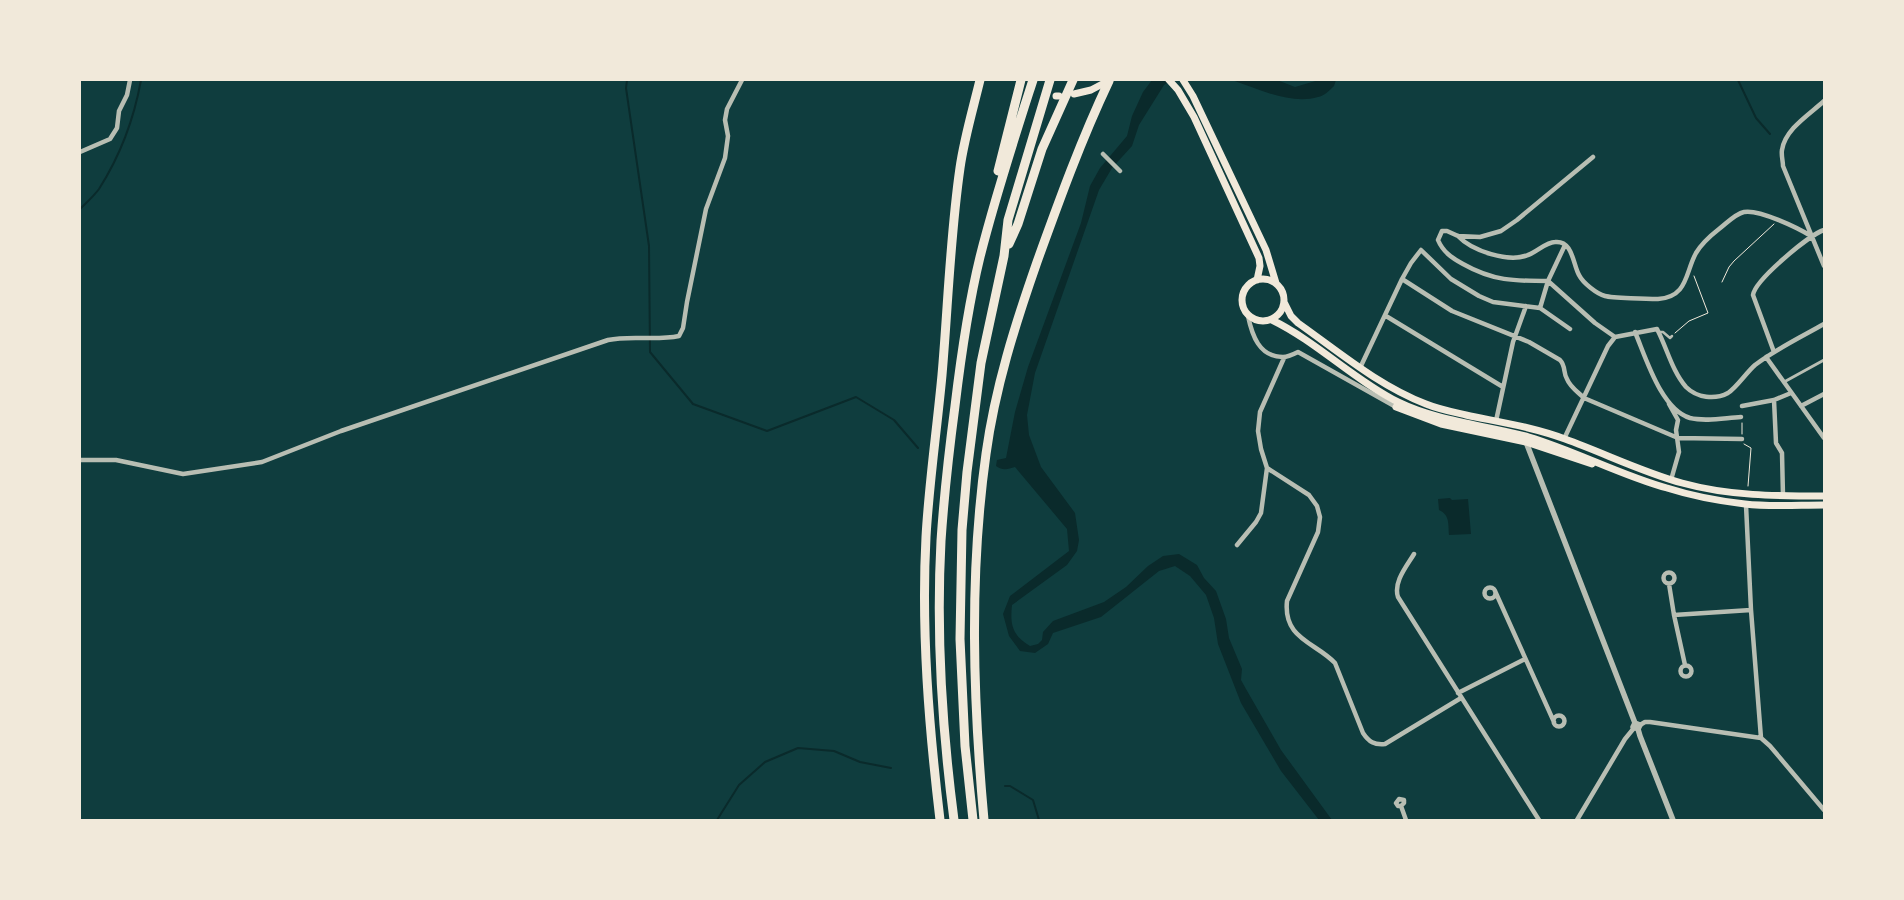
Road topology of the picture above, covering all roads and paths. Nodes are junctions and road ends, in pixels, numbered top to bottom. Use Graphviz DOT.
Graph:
graph roads {
  1 [pos="130,80"];
  2 [pos="742,80"];
  3 [pos="980,80"];
  4 [pos="1020,80"];
  5 [pos="1033,80"];
  6 [pos="1050,80"];
  7 [pos="1073,80"];
  8 [pos="1110,80"];
  9 [pos="1169,80"];
  10 [pos="1184,82"];
  11 [pos="1074,94"];
  12 [pos="1824,101"];
  13 [pos="80,152"];
  14 [pos="1103,154"];
  15 [pos="1593,158"];
  16 [pos="1120,171"];
  17 [pos="1778,220"];
  18 [pos="1824,230"];
  19 [pos="1458,236"];
  20 [pos="1811,236"];
  21 [pos="1565,245"];
  22 [pos="1004,256"];
  23 [pos="979,259"];
  24 [pos="1691,266"];
  25 [pos="1824,266"];
  26 [pos="1402,279"];
  27 [pos="1257,280"];
  28 [pos="1548,282"];
  29 [pos="1722,282"];
  30 [pos="1276,283"];
  31 [pos="1284,302"];
  32 [pos="1526,306"];
  33 [pos="1540,308"];
  34 [pos="1248,316"];
  35 [pos="1386,316"];
  36 [pos="1272,320"];
  37 [pos="1824,324"];
  38 [pos="1570,329"];
  39 [pos="1635,332"];
  40 [pos="1658,332"];
  41 [pos="1672,336"];
  42 [pos="1515,337"];
  43 [pos="1615,337"];
  44 [pos="1774,352"];
  45 [pos="1766,357"];
  46 [pos="1284,358"];
  47 [pos="1824,360"];
  48 [pos="1360,368"];
  49 [pos="1784,382"];
  50 [pos="1503,387"];
  51 [pos="1791,392"];
  52 [pos="1824,394"];
  53 [pos="1584,398"];
  54 [pos="1774,400"];
  55 [pos="1668,403"];
  56 [pos="1742,406"];
  57 [pos="1801,406"];
  58 [pos="1396,407"];
  59 [pos="1741,418"];
  60 [pos="1496,421"];
  61 [pos="1512,424"];
  62 [pos="1524,438"];
  63 [pos="1564,438"];
  64 [pos="1678,438"];
  65 [pos="1824,438"];
  66 [pos="1742,439"];
  67 [pos="80,460"];
  68 [pos="1267,468"];
  69 [pos="1671,480"];
  70 [pos="1749,495"];
  71 [pos="1783,496"];
  72 [pos="1824,496"];
  73 [pos="1746,505"];
  74 [pos="1824,505"];
  75 [pos="1237,545"];
  76 [pos="1414,554"];
  77 [pos="1669,584"];
  78 [pos="1495,591"];
  79 [pos="1751,610"];
  80 [pos="1674,615"];
  81 [pos="1525,659"];
  82 [pos="1685,665"];
  83 [pos="1459,696"];
  84 [pos="1554,722"];
  85 [pos="1637,726"];
  86 [pos="1761,738"];
  87 [pos="1401,806"];
  88 [pos="1824,810"];
  89 [pos="940,820"];
  90 [pos="954,820"];
  91 [pos="973,820"];
  92 [pos="984,820"];
  93 [pos="1406,820"];
  94 [pos="1539,820"];
  95 [pos="1577,820"];
  96 [pos="1673,820"];
  1 -- 13 [label="street"];
  2 -- 67 [label="street"];
  3 -- 89 [label="highway"];
  4 -- 23 [label="highway"];
  5 -- 23 [label="highway"];
  6 -- 22 [label="highway"];
  7 -- 22 [label="highway"];
  8 -- 11 [label="main road"];
  8 -- 92 [label="highway"];
  9 -- 27 [label="main road"];
  10 -- 30 [label="main road"];
  12 -- 20 [label="street"];
  14 -- 16 [label="street"];
  15 -- 19 [label="street"];
  17 -- 20 [label="street"];
  17 -- 24 [label="street"];
  17 -- 29 [label="path"];
  18 -- 20 [label="street"];
  19 -- 21 [label="street"];
  19 -- 28 [label="street"];
  20 -- 25 [label="street"];
  20 -- 44 [label="street"];
  21 -- 24 [label="street"];
  21 -- 28 [label="street"];
  22 -- 91 [label="highway"];
  23 -- 90 [label="highway"];
  24 -- 41 [label="path"];
  26 -- 32 [label="street"];
  26 -- 35 [label="street"];
  26 -- 42 [label="street"];
  27 -- 30 [label="main road"];
  27 -- 34 [label="main road"];
  28 -- 33 [label="street"];
  28 -- 43 [label="street"];
  30 -- 31 [label="main road"];
  31 -- 36 [label="main road"];
  31 -- 48 [label="main road"];
  32 -- 33 [label="street"];
  32 -- 42 [label="street"];
  33 -- 38 [label="street"];
  34 -- 36 [label="main road"];
  34 -- 46 [label="street"];
  35 -- 48 [label="street"];
  35 -- 50 [label="street"];
  36 -- 62 [label="main road"];
  37 -- 44 [label="street"];
  39 -- 40 [label="street"];
  39 -- 43 [label="street"];
  39 -- 55 [label="street"];
  40 -- 41 [label="lane"];
  40 -- 45 [label="street"];
  42 -- 50 [label="street"];
  42 -- 53 [label="street"];
  43 -- 53 [label="street"];
  44 -- 45 [label="street"];
  45 -- 49 [label="street"];
  46 -- 58 [label="street"];
  46 -- 68 [label="street"];
  47 -- 49 [label="street"];
  48 -- 60 [label="main road"];
  49 -- 51 [label="street"];
  50 -- 60 [label="street"];
  51 -- 54 [label="street"];
  51 -- 57 [label="street"];
  52 -- 57 [label="street"];
  53 -- 63 [label="street"];
  53 -- 64 [label="street"];
  54 -- 56 [label="street"];
  54 -- 71 [label="street"];
  55 -- 59 [label="street"];
  55 -- 64 [label="street"];
  57 -- 65 [label="street"];
  58 -- 62 [label="main road"];
  59 -- 66 [label="path"];
  60 -- 61 [label="main road"];
  61 -- 62 [label="main road"];
  61 -- 63 [label="main road"];
  62 -- 73 [label="main road"];
  62 -- 85 [label="street"];
  63 -- 69 [label="main road"];
  64 -- 66 [label="street"];
  64 -- 69 [label="street"];
  66 -- 70 [label="path"];
  68 -- 75 [label="street"];
  68 -- 83 [label="street"];
  69 -- 70 [label="main road"];
  70 -- 71 [label="main road"];
  71 -- 72 [label="main road"];
  73 -- 74 [label="main road"];
  73 -- 79 [label="street"];
  76 -- 83 [label="street"];
  77 -- 80 [label="street"];
  78 -- 81 [label="street"];
  79 -- 80 [label="street"];
  79 -- 86 [label="street"];
  80 -- 82 [label="street"];
  81 -- 83 [label="street"];
  81 -- 84 [label="street"];
  83 -- 94 [label="street"];
  85 -- 86 [label="street"];
  85 -- 95 [label="street"];
  85 -- 96 [label="street"];
  86 -- 88 [label="street"];
  87 -- 93 [label="street"];
}
